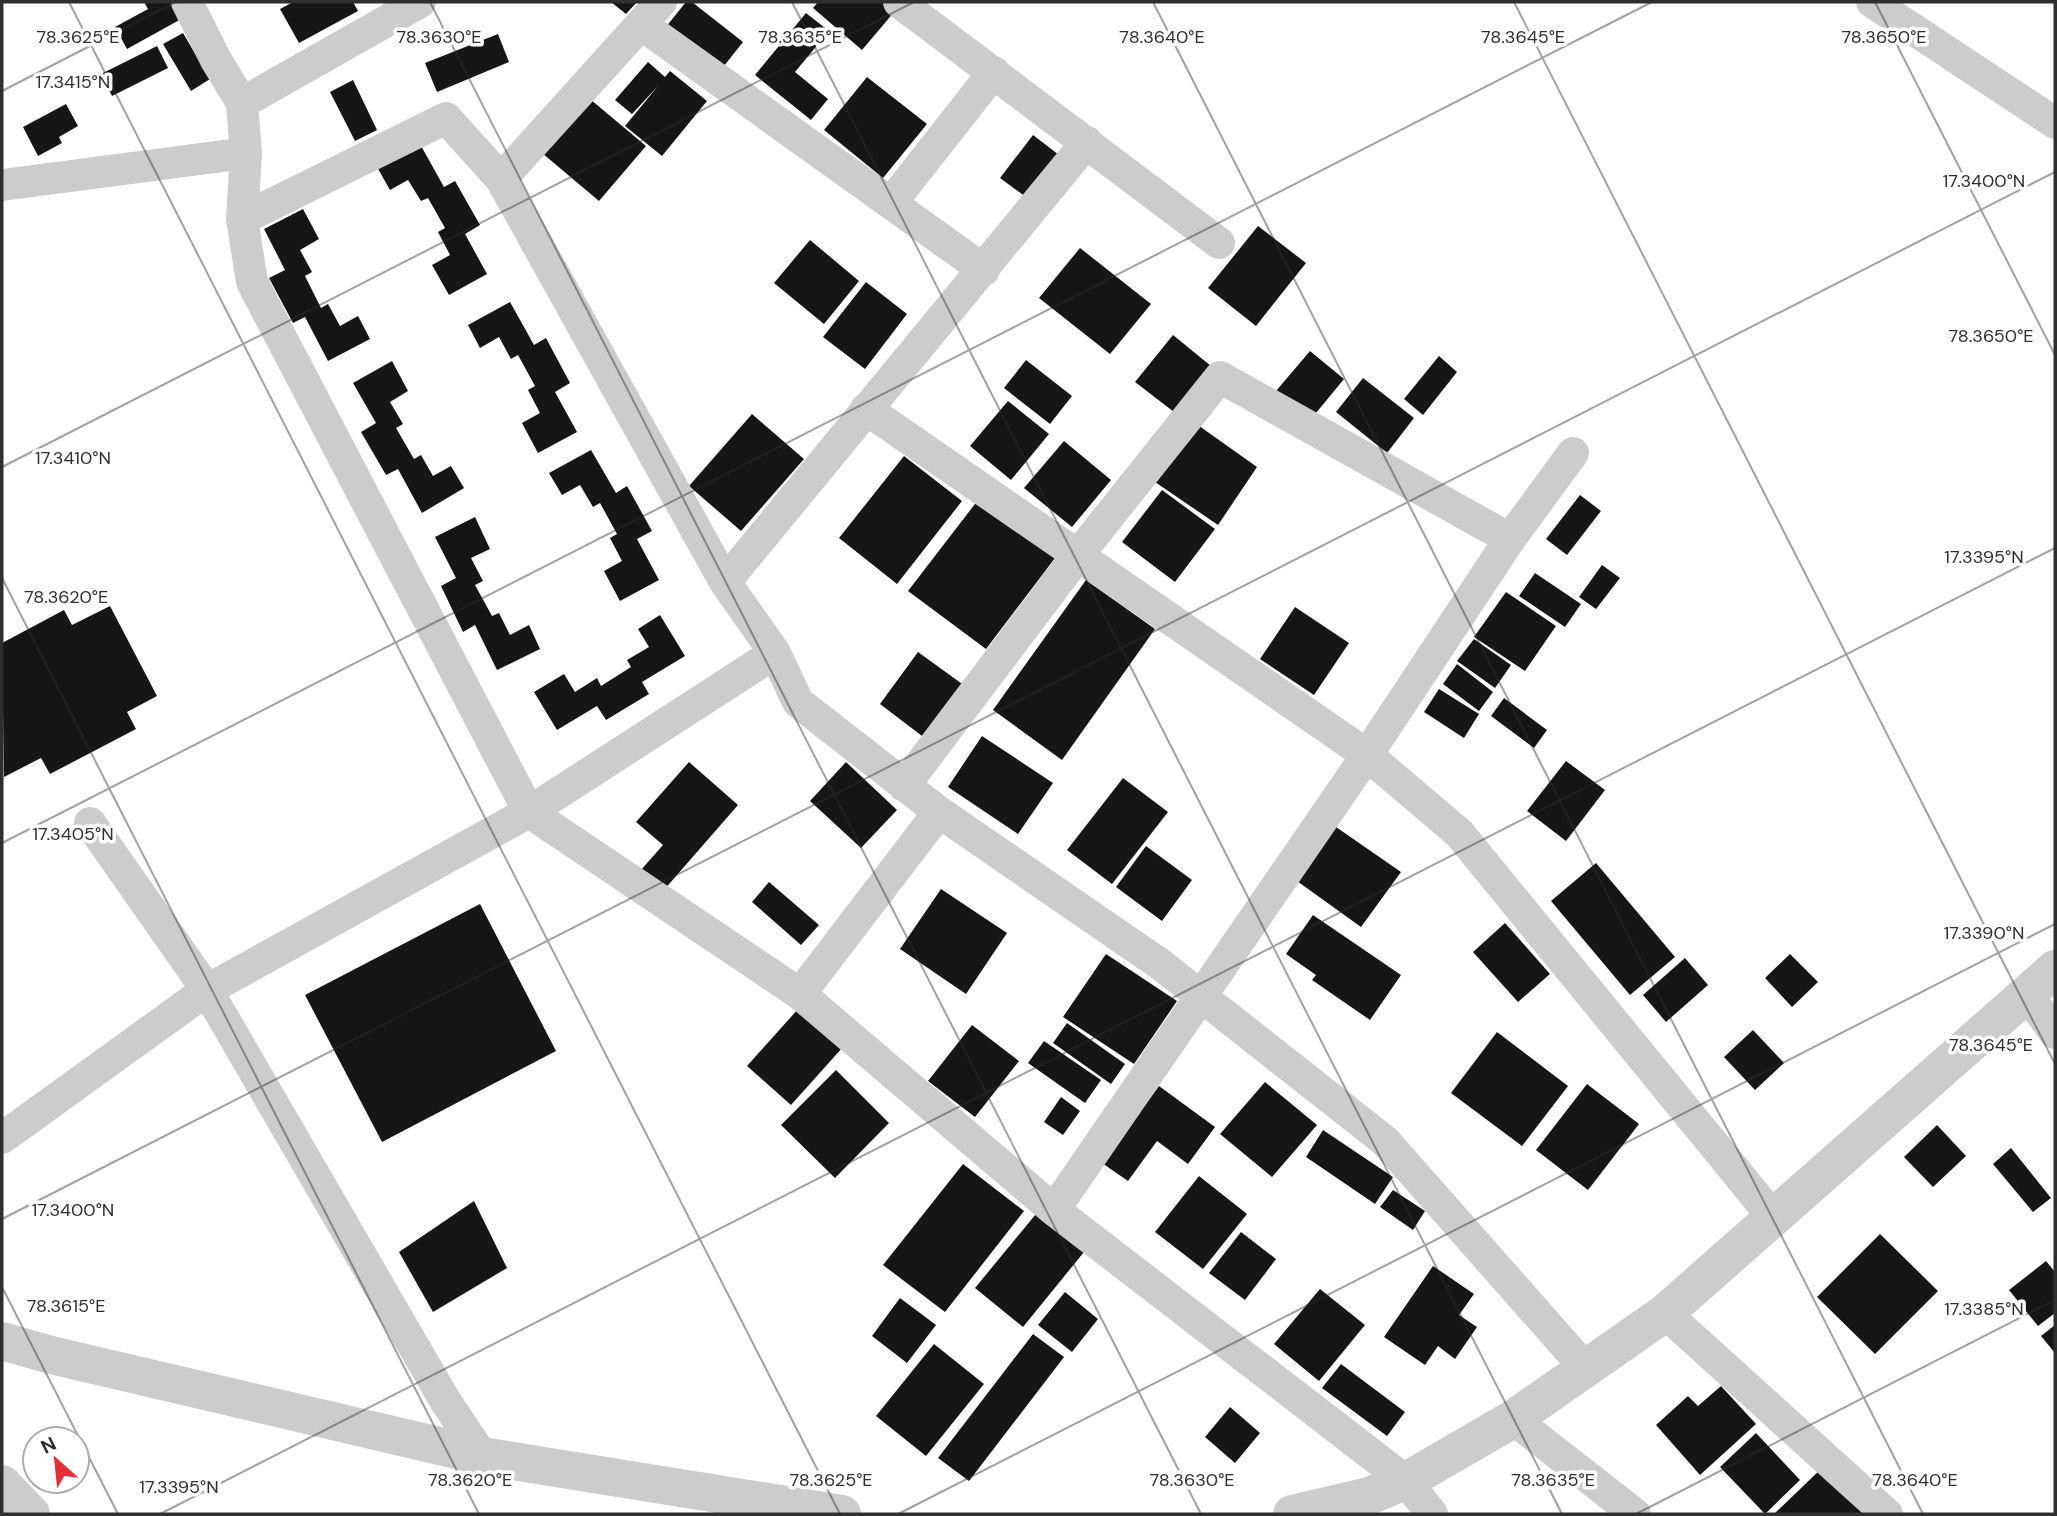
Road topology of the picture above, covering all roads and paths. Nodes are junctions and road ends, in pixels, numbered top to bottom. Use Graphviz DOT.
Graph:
graph roads {
  1 [pos="187,2"];
  2 [pos="420,2"];
  3 [pos="899,2"];
  4 [pos="1872,2"];
  5 [pos="651,14"];
  6 [pos="994,72"];
  7 [pos="242,103"];
  8 [pos="2055,123"];
  9 [pos="1087,142"];
  10 [pos="246,153"];
  11 [pos="501,179"];
  12 [pos="2,185"];
  13 [pos="891,203"];
  14 [pos="242,219"];
  15 [pos="1219,243"];
  16 [pos="984,270"];
  17 [pos="866,410"];
  18 [pos="1573,453"];
  19 [pos="1510,539"];
  20 [pos="1078,555"];
  21 [pos="725,582"];
  22 [pos="775,653"];
  23 [pos="1367,755"];
  24 [pos="904,786"];
  25 [pos="939,812"];
  26 [pos="529,813"];
  27 [pos="90,823"];
  28 [pos="2055,969"];
  29 [pos="207,990"];
  30 [pos="800,994"];
  31 [pos="2027,994"];
  32 [pos="1201,996"];
  33 [pos="2055,1033"];
  34 [pos="2,1138"];
  35 [pos="1054,1210"];
  36 [pos="1773,1217"];
  37 [pos="1665,1313"];
  38 [pos="2,1341"];
  39 [pos="1586,1369"];
  40 [pos="1513,1419"];
  41 [pos="482,1456"];
  42 [pos="1406,1481"];
  43 [pos="2,1484"];
  44 [pos="31,1514"];
  45 [pos="842,1514"];
  46 [pos="1292,1514"];
  47 [pos="1432,1514"];
  48 [pos="1635,1514"];
  49 [pos="1887,1514"];
  1 -- 7 [label="street"];
  2 -- 7 [label="street"];
  3 -- 6 [label="street"];
  4 -- 8 [label="street"];
  5 -- 11 [label="street"];
  5 -- 13 [label="street"];
  6 -- 9 [label="street"];
  6 -- 13 [label="street"];
  7 -- 10 [label="street"];
  9 -- 15 [label="street"];
  9 -- 16 [label="street"];
  10 -- 12 [label="street"];
  10 -- 14 [label="street"];
  11 -- 14 [label="street"];
  11 -- 21 [label="street"];
  13 -- 16 [label="street"];
  14 -- 26 [label="street"];
  16 -- 17 [label="street"];
  17 -- 20 [label="street"];
  17 -- 21 [label="street"];
  18 -- 19 [label="street"];
  19 -- 20 [label="street"];
  19 -- 23 [label="street"];
  20 -- 23 [label="street"];
  20 -- 24 [label="street"];
  21 -- 22 [label="street"];
  22 -- 24 [label="street"];
  22 -- 26 [label="street"];
  23 -- 32 [label="street"];
  23 -- 36 [label="street"];
  24 -- 25 [label="street"];
  25 -- 30 [label="street"];
  25 -- 32 [label="street"];
  26 -- 29 [label="street"];
  26 -- 30 [label="street"];
  27 -- 29 [label="street"];
  28 -- 31 [label="street"];
  29 -- 34 [label="street"];
  29 -- 41 [label="street"];
  30 -- 35 [label="street"];
  31 -- 33 [label="street"];
  31 -- 36 [label="street"];
  32 -- 35 [label="street"];
  32 -- 39 [label="street"];
  35 -- 42 [label="street"];
  36 -- 37 [label="street"];
  37 -- 39 [label="street"];
  37 -- 49 [label="street"];
  38 -- 41 [label="street"];
  39 -- 40 [label="street"];
  40 -- 42 [label="street"];
  40 -- 48 [label="street"];
  41 -- 45 [label="street"];
  42 -- 46 [label="street"];
  42 -- 47 [label="street"];
  43 -- 44 [label="street"];
}
